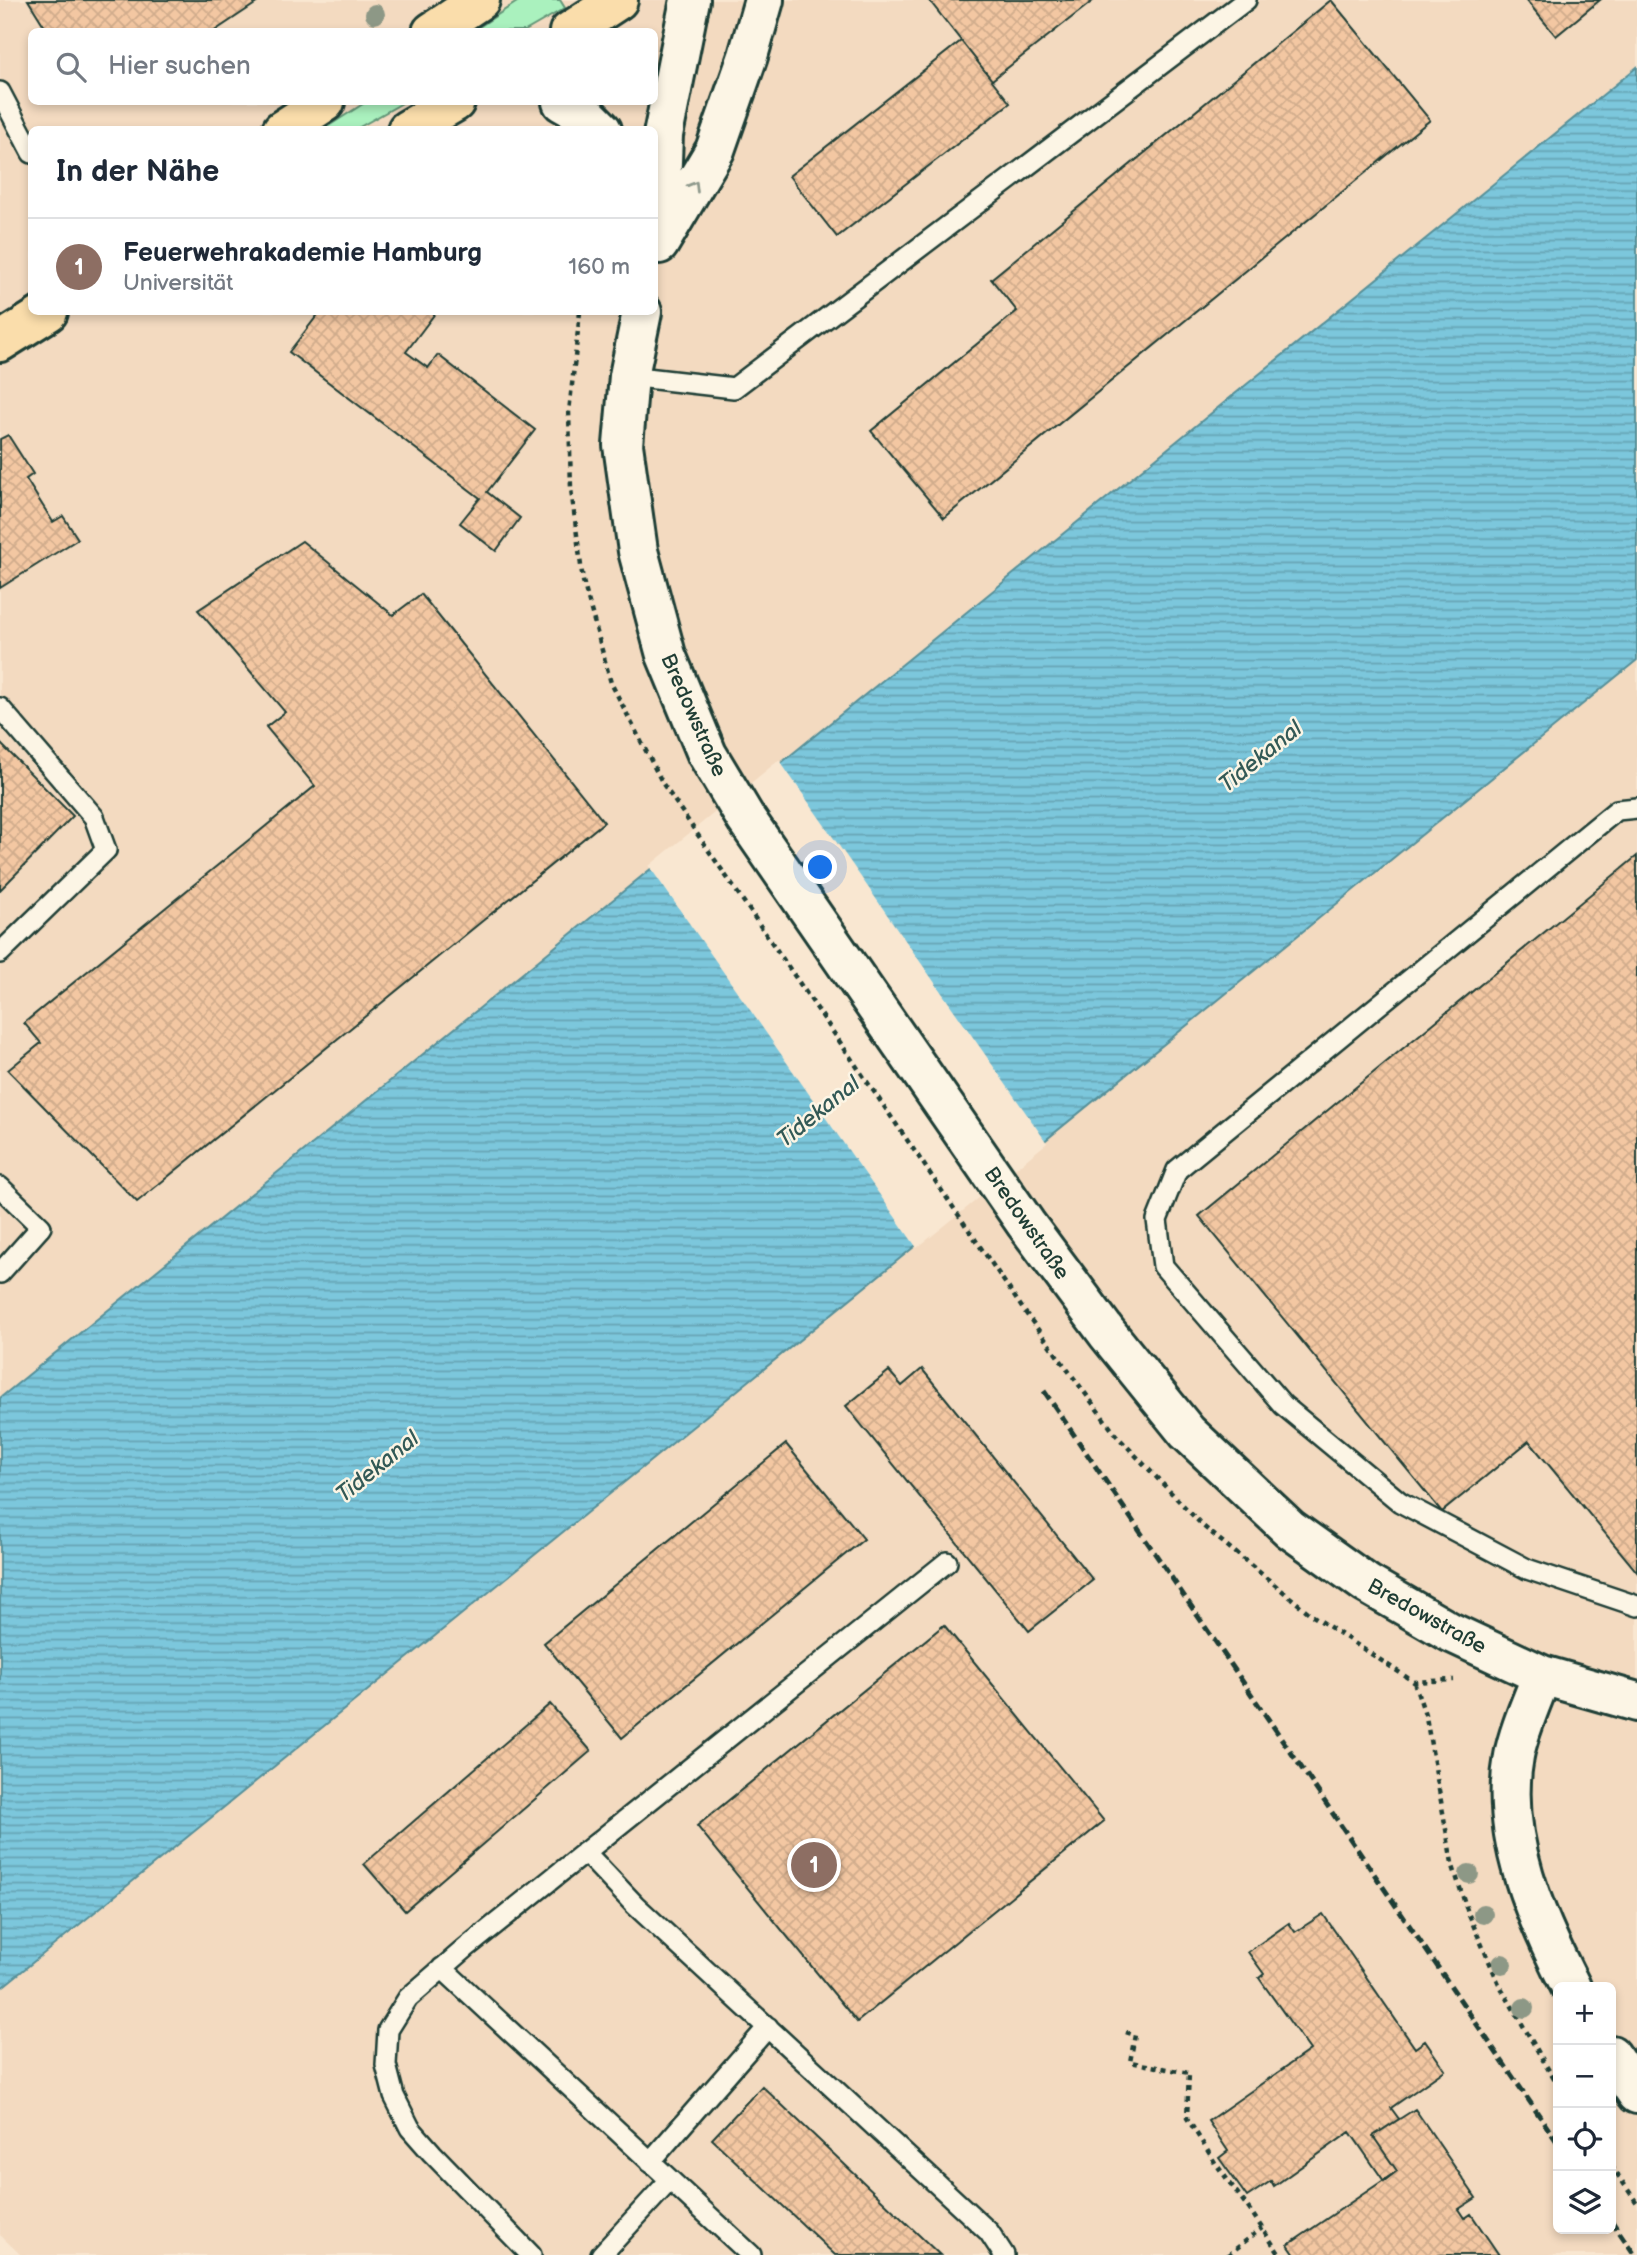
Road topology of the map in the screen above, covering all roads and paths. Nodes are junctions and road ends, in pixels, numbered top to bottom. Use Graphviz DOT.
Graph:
graph roads {
  1 [pos="480,0"];
  2 [pos="618,0"];
  3 [pos="690,0"];
  4 [pos="764,0"];
  5 [pos="1246,0"];
  6 [pos="438,28"];
  7 [pos="575,28"];
  8 [pos="0,92"];
  9 [pos="320,105"];
  10 [pos="450,105"];
  11 [pos="567,105"];
  12 [pos="288,126"];
  13 [pos="414,126"];
  14 [pos="598,126"];
  15 [pos="28,145"];
  16 [pos="658,215"];
  17 [pos="658,244"];
  18 [pos="43,315"];
  19 [pos="580,315"];
  20 [pos="641,315"];
  21 [pos="0,342"];
  22 [pos="629,376"];
  23 [pos="0,708"];
  24 [pos="1637,808"];
  25 [pos="0,953"];
  26 [pos="0,1187"];
  27 [pos="985,1252"];
  28 [pos="0,1273"];
  29 [pos="947,1562"];
  30 [pos="1637,1606"];
  31 [pos="1542,1675"];
  32 [pos="1414,1682"];
  33 [pos="1637,1702"];
  34 [pos="585,1852"];
  35 [pos="442,1968"];
  36 [pos="1569,1982"];
  37 [pos="768,2027"];
  38 [pos="1126,2032"];
  39 [pos="1616,2062"];
  40 [pos="1553,2077"];
  41 [pos="1637,2094"];
  42 [pos="650,2162"];
  43 [pos="1615,2171"];
  44 [pos="670,2180"];
  45 [pos="1637,2203"];
  46 [pos="1262,2228"];
  47 [pos="531,2255"];
  48 [pos="601,2255"];
  49 [pos="751,2255"];
  50 [pos="1004,2255"];
  51 [pos="1228,2255"];
  52 [pos="1280,2255"];
  1 -- 6 [label="main road"];
  2 -- 7 [label="main road"];
  3 -- 16 [label="street"];
  17 -- 4 [label="street, one-way"];
  5 -- 22 [label="lane"];
  8 -- 15 [label="lane"];
  9 -- 12 [label="main road"];
  10 -- 13 [label="main road"];
  11 -- 14 [label="street"];
  18 -- 21 [label="main road"];
  19 -- 27 [label="path"];
  20 -- 22 [label="street, Bredowstraße"];
  22 -- 31 [label="street, Bredowstraße"];
  23 -- 25 [label="lane"];
  24 -- 30 [label="lane"];
  26 -- 28 [label="lane"];
  29 -- 34 [label="lane"];
  31 -- 33 [label="street, Bredowstraße"];
  31 -- 36 [label="street"];
  32 -- 40 [label="path"];
  34 -- 35 [label="lane"];
  34 -- 37 [label="lane"];
  35 -- 42 [label="lane"];
  35 -- 47 [label="lane"];
  37 -- 42 [label="lane"];
  37 -- 50 [label="lane"];
  38 -- 46 [label="path"];
  39 -- 41 [label="street"];
  42 -- 44 [label="lane"];
  43 -- 45 [label="path"];
  44 -- 48 [label="lane"];
  44 -- 49 [label="lane"];
  46 -- 51 [label="path"];
  46 -- 52 [label="path"];
}
